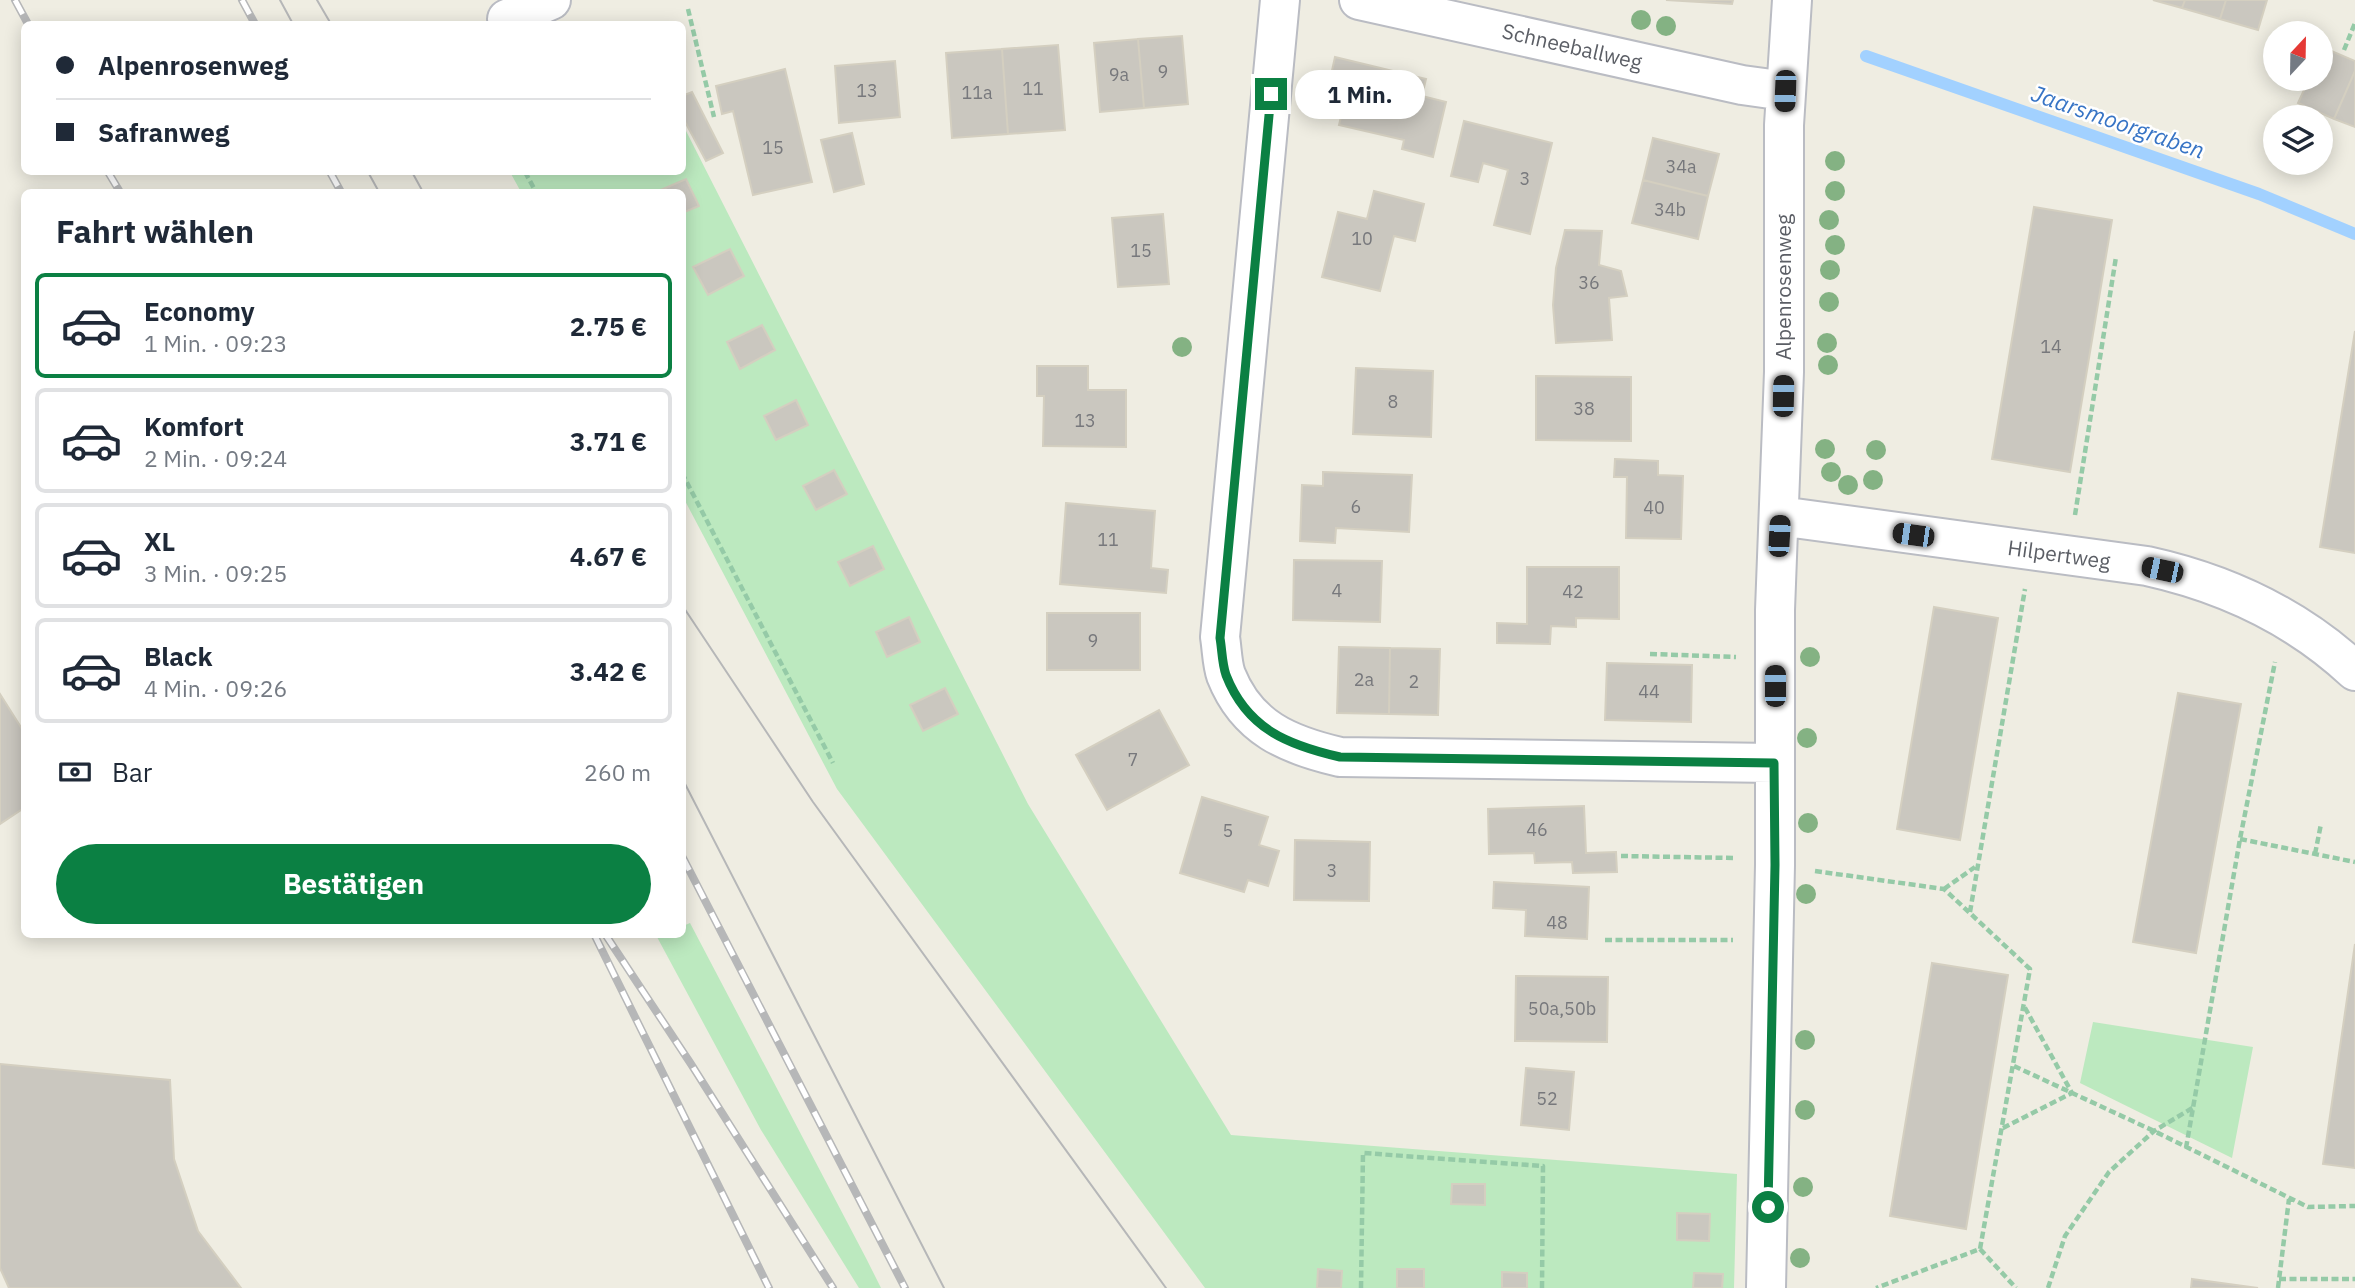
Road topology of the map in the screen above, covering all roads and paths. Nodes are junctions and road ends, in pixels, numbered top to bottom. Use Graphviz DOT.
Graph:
graph roads {
  1 [pos="551,0"];
  2 [pos="1280,0"];
  3 [pos="1359,0"];
  4 [pos="1792,0"];
  5 [pos="688,9"];
  6 [pos="507,19"];
  7 [pos="2355,23"];
  8 [pos="2344,50"];
  9 [pos="1785,91"];
  10 [pos="715,117"];
  11 [pos="2116,257"];
  12 [pos="686,481"];
  13 [pos="1780,516"];
  14 [pos="2074,521"];
  15 [pos="2025,586"];
  16 [pos="1650,654"];
  17 [pos="2277,654"];
  18 [pos="1748,657"];
  19 [pos="2355,671"];
  20 [pos="833,763"];
  21 [pos="1774,763"];
  22 [pos="2321,824"];
  23 [pos="2239,839"];
  24 [pos="2315,854"];
  25 [pos="1621,856"];
  26 [pos="1762,861"];
  27 [pos="2355,862"];
  28 [pos="1976,867"];
  29 [pos="1944,889"];
  30 [pos="1969,913"];
  31 [pos="1605,940"];
  32 [pos="1734,940"];
  33 [pos="2024,1005"];
  34 [pos="2014,1066"];
  35 [pos="2072,1093"];
  36 [pos="2194,1107"];
  37 [pos="2003,1128"];
  38 [pos="2154,1131"];
  39 [pos="2186,1148"];
  40 [pos="2289,1199"];
  41 [pos="2355,1206"];
  42 [pos="1980,1248"];
  43 [pos="2279,1279"];
  44 [pos="2355,1279"];
  45 [pos="1361,1288"];
  46 [pos="1542,1288"];
  47 [pos="1766,1288"];
  48 [pos="1876,1288"];
  49 [pos="2016,1288"];
  50 [pos="2049,1288"];
  51 [pos="2278,1288"];
  1 -- 6 [label="street"];
  2 -- 21 [label="street"];
  3 -- 9 [label="street, Schneeballweg"];
  4 -- 9 [label="street, Alpenrosenweg"];
  5 -- 10 [label="path"];
  7 -- 8 [label="path"];
  9 -- 13 [label="street, Alpenrosenweg"];
  11 -- 14 [label="path"];
  12 -- 20 [label="path"];
  13 -- 19 [label="street, Hilpertweg"];
  13 -- 21 [label="street, Alpenrosenweg"];
  15 -- 28 [label="path"];
  16 -- 18 [label="path"];
  17 -- 23 [label="path"];
  21 -- 26 [label="street, Alpenrosenweg"];
  22 -- 24 [label="path"];
  23 -- 24 [label="path"];
  23 -- 36 [label="path"];
  24 -- 27 [label="path"];
  25 -- 26 [label="path"];
  26 -- 29 [label="path"];
  26 -- 47 [label="street, Alpenrosenweg"];
  28 -- 29 [label="path"];
  28 -- 30 [label="path"];
  29 -- 30 [label="path"];
  30 -- 33 [label="path"];
  31 -- 32 [label="path"];
  33 -- 34 [label="path"];
  33 -- 35 [label="path"];
  34 -- 35 [label="path"];
  34 -- 37 [label="path"];
  35 -- 37 [label="path"];
  35 -- 38 [label="path"];
  36 -- 38 [label="path"];
  36 -- 39 [label="path"];
  37 -- 42 [label="path"];
  38 -- 39 [label="path"];
  38 -- 50 [label="path"];
  39 -- 40 [label="path"];
  40 -- 41 [label="path"];
  40 -- 43 [label="path"];
  42 -- 48 [label="path"];
  42 -- 49 [label="path"];
  43 -- 44 [label="path"];
  43 -- 51 [label="path"];
  45 -- 46 [label="path"];
}
